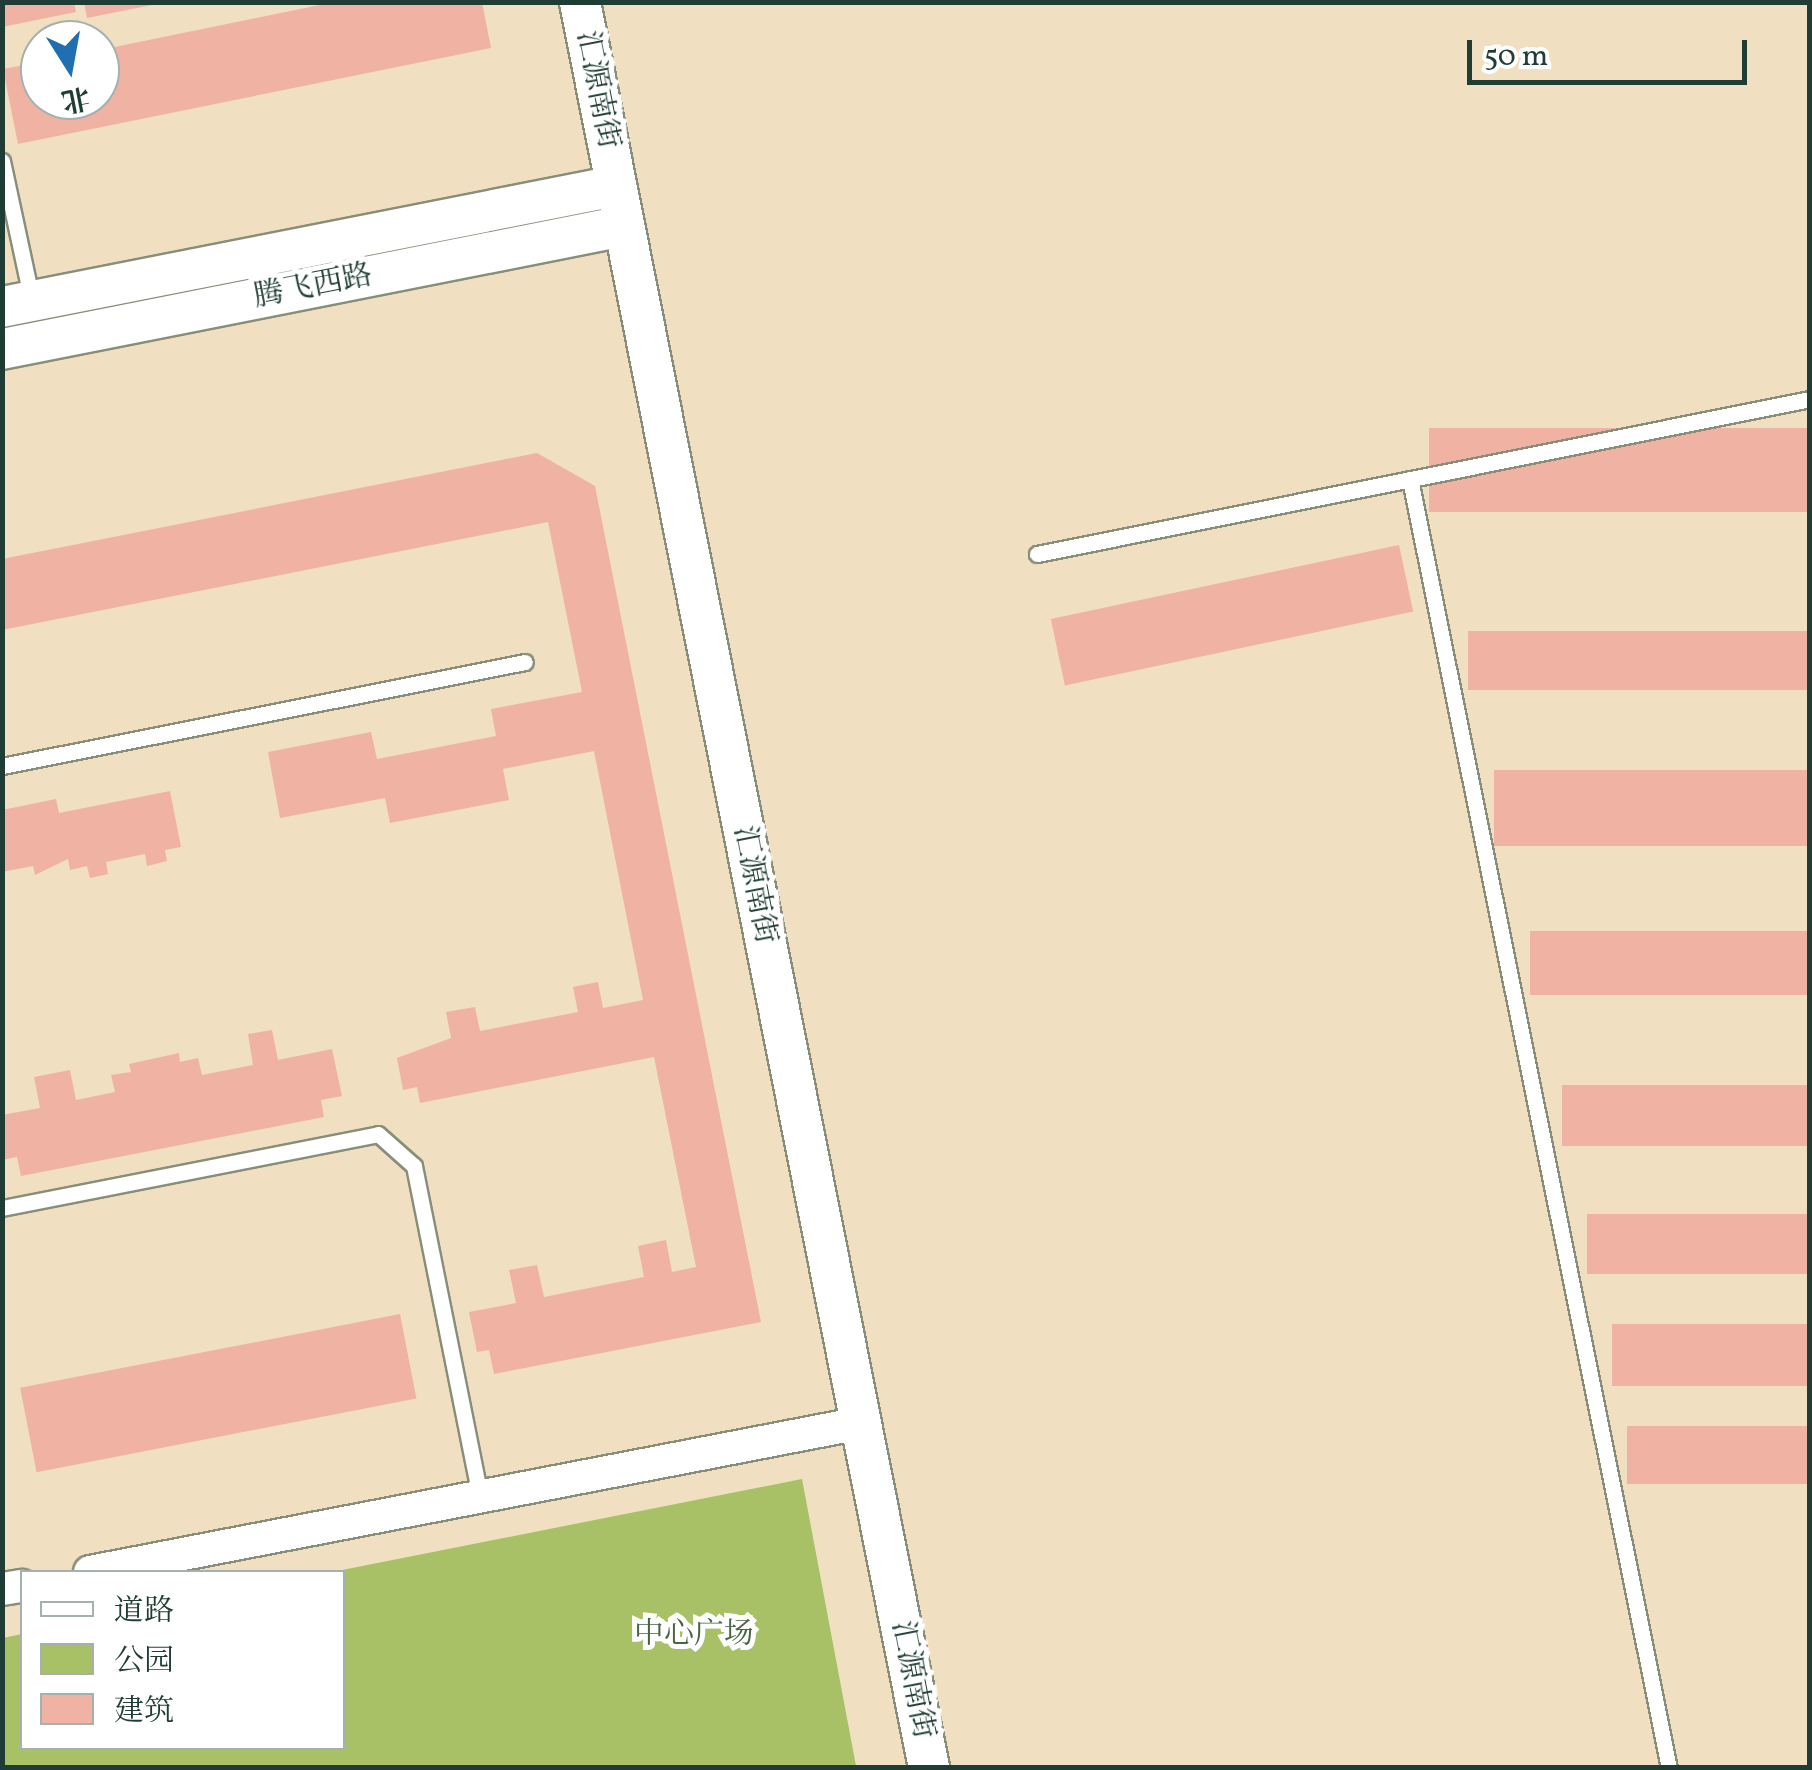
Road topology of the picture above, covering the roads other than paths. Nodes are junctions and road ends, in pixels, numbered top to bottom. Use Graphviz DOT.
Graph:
graph roads {
  1 [pos="580,2"];
  2 [pos="2,161"];
  3 [pos="616,186"];
  4 [pos="624,226"];
  5 [pos="17,304"];
  6 [pos="2,348"];
  7 [pos="1810,399"];
  8 [pos="1410,479"];
  9 [pos="1037,554"];
  10 [pos="525,662"];
  11 [pos="2,766"];
  12 [pos="2,1208"];
  13 [pos="861,1423"];
  14 [pos="480,1497"];
  15 [pos="100,1570"];
  16 [pos="929,1768"];
  17 [pos="1669,1768"];
  1 -- 3 [label="street, 汇源南街"];
  2 -- 5 [label="lane"];
  3 -- 4 [label="street, 汇源南街"];
  3 -- 5 [label="street, 腾飞西路"];
  4 -- 6 [label="street, 腾飞西路"];
  4 -- 13 [label="street, 汇源南街"];
  7 -- 8 [label="lane"];
  8 -- 9 [label="lane"];
  8 -- 17 [label="lane"];
  10 -- 11 [label="lane"];
  12 -- 14 [label="lane"];
  13 -- 14 [label="street"];
  13 -- 16 [label="street, 汇源南街"];
  14 -- 15 [label="street"];
}
